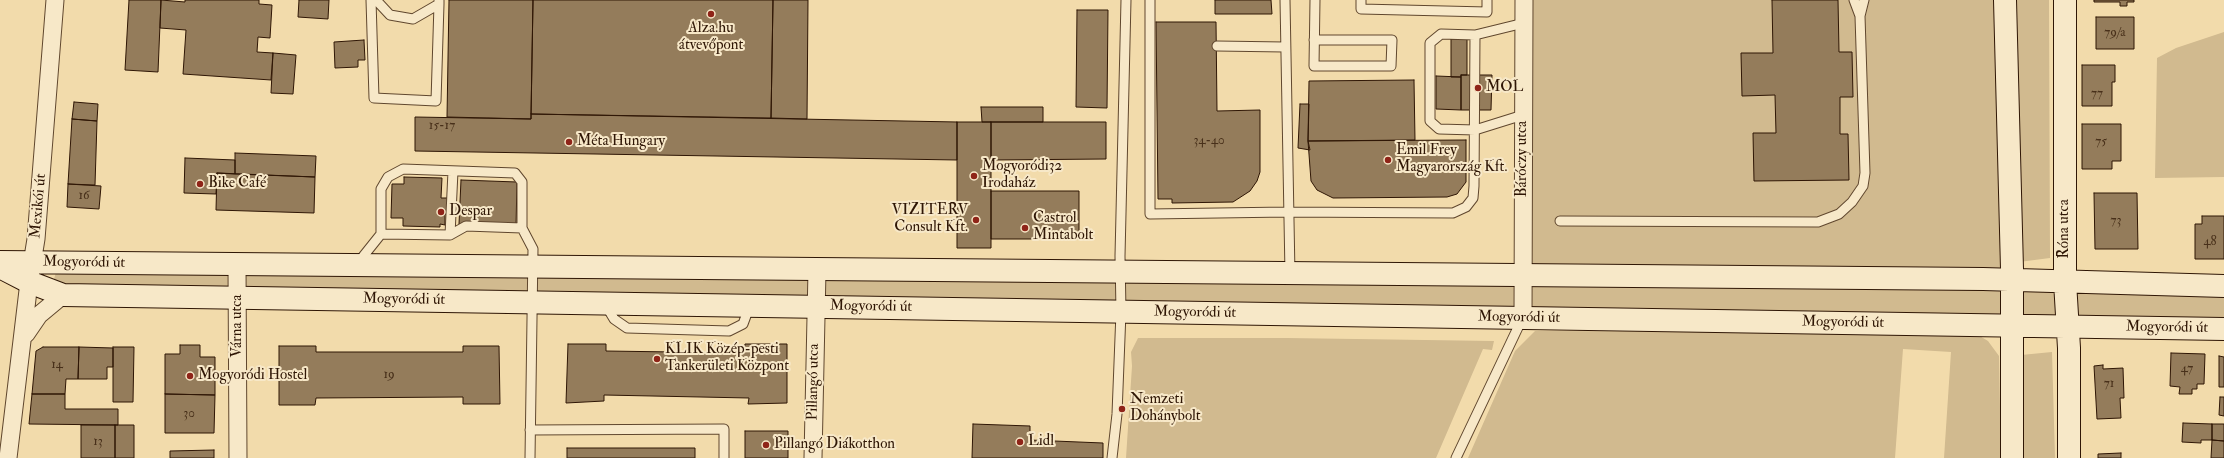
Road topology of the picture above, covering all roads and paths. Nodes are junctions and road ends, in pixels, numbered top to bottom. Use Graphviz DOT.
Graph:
graph roads {
  1 [pos="55,0"];
  2 [pos="371,0"];
  3 [pos="376,0"];
  4 [pos="1126,0"];
  5 [pos="1150,0"];
  6 [pos="1285,0"];
  7 [pos="1315,0"];
  8 [pos="1361,0"];
  9 [pos="1487,0"];
  10 [pos="1524,0"];
  11 [pos="1854,0"];
  12 [pos="1864,0"];
  13 [pos="2005,0"];
  14 [pos="2065,0"];
  15 [pos="439,2"];
  16 [pos="1860,16"];
  17 [pos="1524,23"];
  18 [pos="1475,35"];
  19 [pos="1314,40"];
  20 [pos="1217,46"];
  21 [pos="1284,46"];
  22 [pos="1524,115"];
  23 [pos="1475,130"];
  24 [pos="453,171"];
  25 [pos="1287,212"];
  26 [pos="1560,221"];
  27 [pos="522,228"];
  28 [pos="381,234"];
  29 [pos="450,235"];
  30 [pos="0,262"];
  31 [pos="237,265"];
  32 [pos="356,266"];
  33 [pos="533,268"];
  34 [pos="0,269"];
  35 [pos="816,270"];
  36 [pos="31,272"];
  37 [pos="1121,272"];
  38 [pos="1290,274"];
  39 [pos="1523,276"];
  40 [pos="2012,280"];
  41 [pos="2065,282"];
  42 [pos="2224,286"];
  43 [pos="63,295"];
  44 [pos="238,297"];
  45 [pos="532,302"];
  46 [pos="815,306"];
  47 [pos="27,312"];
  48 [pos="1122,312"];
  49 [pos="1523,318"];
  50 [pos="2012,326"];
  51 [pos="2069,326"];
  52 [pos="2224,329"];
  53 [pos="23,338"];
  54 [pos="530,430"];
  55 [pos="8,458"];
  56 [pos="238,458"];
  57 [pos="530,458"];
  58 [pos="724,458"];
  59 [pos="813,458"];
  60 [pos="1112,458"];
  61 [pos="1456,458"];
  62 [pos="2012,458"];
  63 [pos="2069,458"];
  1 -- 36 [label="street, Mexikói út"];
  2 -- 15 [label="lane"];
  3 -- 15 [label="lane"];
  4 -- 37 [label="lane"];
  5 -- 25 [label="lane"];
  6 -- 21 [label="lane"];
  7 -- 19 [label="lane"];
  8 -- 9 [label="lane"];
  10 -- 17 [label="street, Báróczy utca"];
  11 -- 16 [label="lane"];
  12 -- 16 [label="lane"];
  13 -- 40 [label="street"];
  14 -- 41 [label="street, Róna utca"];
  16 -- 26 [label="lane"];
  17 -- 18 [label="lane"];
  17 -- 22 [label="street, Báróczy utca"];
  18 -- 23 [label="lane"];
  18 -- 23 [label="lane"];
  19 -- 19 [label="lane"];
  20 -- 21 [label="lane"];
  21 -- 25 [label="lane"];
  22 -- 23 [label="lane"];
  22 -- 39 [label="street, Báróczy utca"];
  23 -- 25 [label="lane"];
  24 -- 27 [label="lane"];
  24 -- 28 [label="lane"];
  24 -- 29 [label="lane"];
  25 -- 38 [label="lane"];
  27 -- 29 [label="lane"];
  27 -- 33 [label="lane"];
  28 -- 29 [label="lane"];
  28 -- 32 [label="lane"];
  30 -- 36 [label="street, Mogyoródi út"];
  31 -- 32 [label="street, Mogyoródi út"];
  31 -- 36 [label="street, Mogyoródi út"];
  31 -- 44 [label="street, Várna utca"];
  32 -- 33 [label="street, Mogyoródi út"];
  33 -- 35 [label="street, Mogyoródi út"];
  33 -- 45 [label="lane"];
  34 -- 36 [label="street, Mogyoródi út"];
  34 -- 47 [label="street"];
  35 -- 37 [label="street, Mogyoródi út"];
  35 -- 46 [label="street, Mogyoródi út"];
  36 -- 43 [label="street, Mogyoródi út"];
  36 -- 47 [label="street, Mexikói út"];
  37 -- 38 [label="street, Mogyoródi út"];
  37 -- 48 [label="lane"];
  38 -- 39 [label="street, Mogyoródi út"];
  39 -- 40 [label="street, Mogyoródi út"];
  39 -- 49 [label="street, Báróczy utca"];
  40 -- 41 [label="street, Mogyoródi út"];
  40 -- 50 [label="street"];
  41 -- 42 [label="street, Mogyoródi út"];
  41 -- 51 [label="street, Róna utca"];
  43 -- 44 [label="street, Mogyoródi út"];
  43 -- 53 [label="street"];
  44 -- 45 [label="street, Mogyoródi út"];
  44 -- 56 [label="street, Várna utca"];
  45 -- 46 [label="street, Mogyoródi út"];
  45 -- 54 [label="lane"];
  46 -- 48 [label="street, Mogyoródi út"];
  46 -- 59 [label="street, Pillangó utca"];
  47 -- 53 [label="street, Mexikói út"];
  48 -- 49 [label="street, Mogyoródi út"];
  48 -- 60 [label="lane"];
  49 -- 50 [label="street, Mogyoródi út"];
  49 -- 61 [label="lane"];
  50 -- 51 [label="street, Mogyoródi út"];
  50 -- 62 [label="street"];
  51 -- 52 [label="street, Mogyoródi út"];
  51 -- 63 [label="street, Róna utca"];
  53 -- 55 [label="street, Mexikói út"];
  54 -- 57 [label="lane"];
  54 -- 58 [label="lane"];
}
